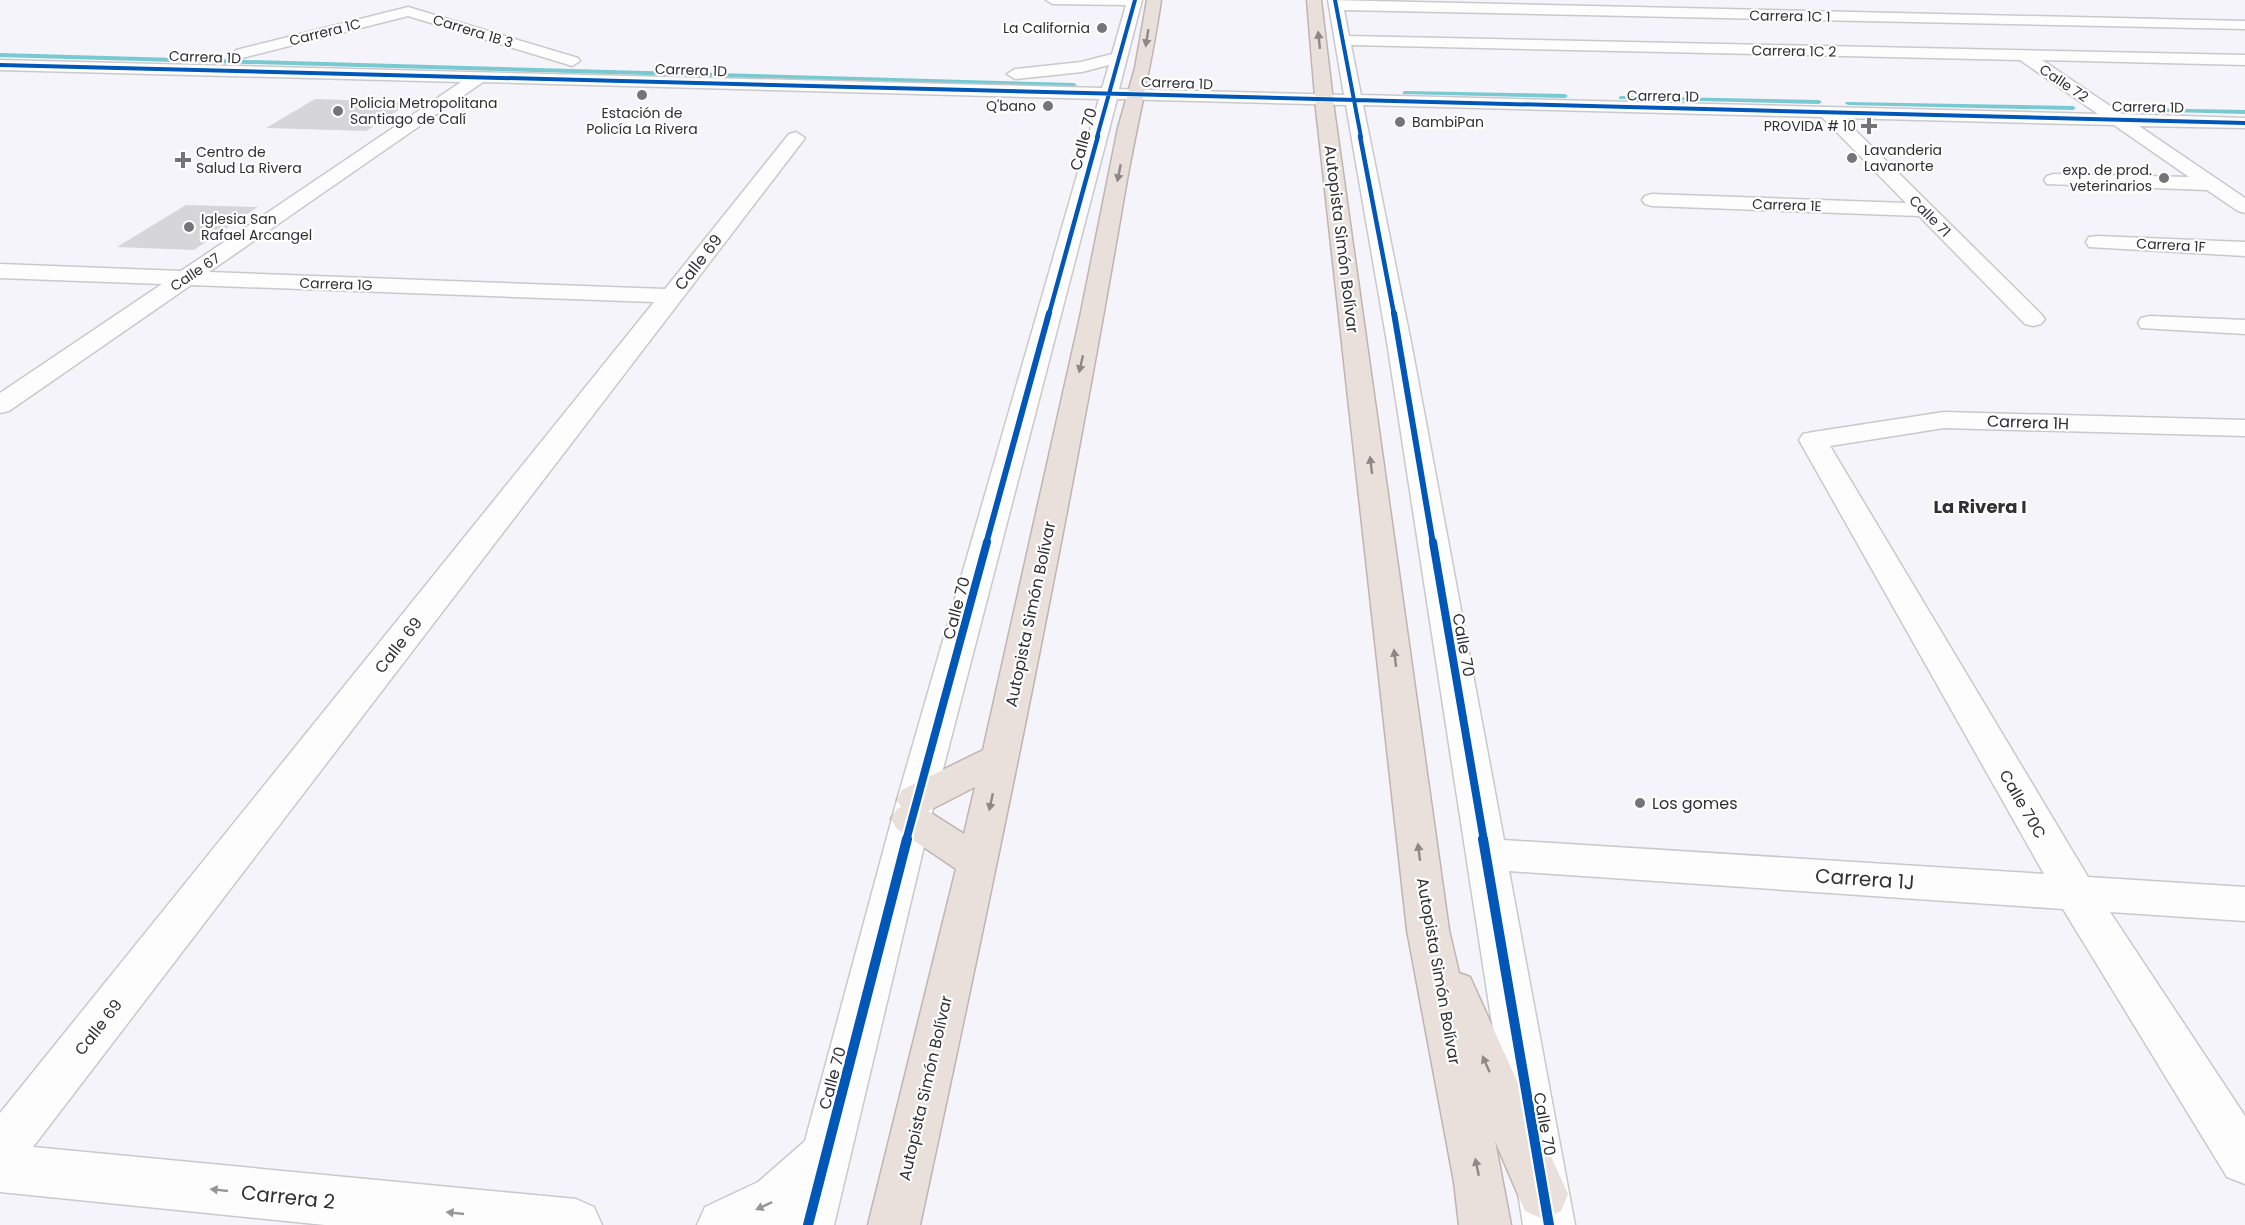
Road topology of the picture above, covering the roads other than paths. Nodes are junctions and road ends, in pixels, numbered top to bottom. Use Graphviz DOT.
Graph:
graph roads {
  1 [pos="1053,0"];
  2 [pos="1154,0"];
  3 [pos="1314,0"];
  4 [pos="1649,0"];
  5 [pos="1943,0"];
  6 [pos="1135,1"];
  7 [pos="1335,3"];
  8 [pos="408,11"];
  9 [pos="1660,13"];
  10 [pos="1972,20"];
  11 [pos="2245,25"];
  12 [pos="1343,40"];
  13 [pos="1691,49"];
  14 [pos="538,51"];
  15 [pos="233,53"];
  16 [pos="299,54"];
  17 [pos="2024,55"];
  18 [pos="1119,57"];
  19 [pos="2245,60"];
  20 [pos="0,65"];
  21 [pos="478,78"];
  22 [pos="1339,88"];
  23 [pos="1127,97"];
  24 [pos="2060,100"];
  25 [pos="2090,100"];
  26 [pos="2120,111"];
  27 [pos="1828,113"];
  28 [pos="2245,123"];
  29 [pos="796,138"];
  30 [pos="1333,166"];
  31 [pos="1368,167"];
  32 [pos="2054,180"];
  33 [pos="2212,184"];
  34 [pos="2245,185"];
  35 [pos="1652,200"];
  36 [pos="2245,207"];
  37 [pos="1923,210"];
  38 [pos="2097,242"];
  39 [pos="2245,249"];
  40 [pos="0,271"];
  41 [pos="186,278"];
  42 [pos="672,297"];
  43 [pos="2033,319"];
  44 [pos="2150,323"];
  45 [pos="2245,327"];
  46 [pos="0,405"];
  47 [pos="2245,428"];
  48 [pos="1813,440"];
  49 [pos="1001,757"];
  50 [pos="913,810"];
  51 [pos="1485,854"];
  52 [pos="978,863"];
  53 [pos="2075,892"];
  54 [pos="2245,904"];
  55 [pos="1428,930"];
  56 [pos="0,1151"];
  57 [pos="825,1156"];
  58 [pos="2245,1160"];
  59 [pos="0,1168"];
  60 [pos="1546,1210"];
  61 [pos="576,1225"];
  62 [pos="723,1225"];
  63 [pos="808,1225"];
  64 [pos="894,1225"];
  65 [pos="1485,1225"];
  1 -- 6 [label="street"];
  2 -- 23 [label="highway, Autopista Simón Bolívar, one-way"];
  22 -- 3 [label="highway, Autopista Simón Bolívar, one-way"];
  4 -- 9 [label="street"];
  5 -- 10 [label="street, Calle 72"];
  6 -- 18 [label="street, Calle 70"];
  7 -- 9 [label="street, Carrera 1C 1"];
  7 -- 12 [label="street, Calle 70"];
  8 -- 14 [label="street, Carrera 1B 3"];
  8 -- 15 [label="street, Carrera 1C"];
  9 -- 10 [label="street, Carrera 1C 1"];
  9 -- 13 [label="street"];
  10 -- 11 [label="street, Carrera 1C 1"];
  10 -- 17 [label="street, Calle 72"];
  12 -- 13 [label="street, Carrera 1C 2"];
  12 -- 22 [label="street, Calle 70"];
  13 -- 17 [label="street, Carrera 1C 2"];
  14 -- 14 [label="street, Carrera 1B 3"];
  15 -- 16 [label="street, Carrera 1D"];
  17 -- 19 [label="street, Carrera 1C 2"];
  17 -- 25 [label="street, Calle 72"];
  18 -- 23 [label="street, Calle 70"];
  18 -- 23 [label="street, Carrera 1D"];
  20 -- 21 [label="street, Carrera 1D"];
  21 -- 23 [label="street, Carrera 1D"];
  21 -- 41 [label="street, Calle 67"];
  22 -- 23 [label="street, Carrera 1D"];
  22 -- 27 [label="street, Carrera 1D"];
  22 -- 30 [label="highway, Autopista Simón Bolívar"];
  22 -- 31 [label="street, Calle 70"];
  23 -- 49 [label="highway, Autopista Simón Bolívar, one-way"];
  23 -- 50 [label="street, Calle 70"];
  24 -- 25 [label="street, Carrera 1D"];
  25 -- 26 [label="street, Carrera 1D"];
  26 -- 27 [label="street, Carrera 1D"];
  26 -- 28 [label="street, Carrera 1D"];
  26 -- 33 [label="street"];
  27 -- 37 [label="street, Calle 71"];
  29 -- 42 [label="street, Calle 69"];
  30 -- 31 [label="street"];
  55 -- 30 [label="highway, Autopista Simón Bolívar, one-way"];
  31 -- 51 [label="street, Calle 70"];
  32 -- 33 [label="street"];
  33 -- 34 [label="street"];
  33 -- 36 [label="street"];
  35 -- 37 [label="street, Carrera 1E"];
  37 -- 43 [label="street, Calle 71"];
  38 -- 39 [label="street, Carrera 1F"];
  40 -- 41 [label="street, Carrera 1G"];
  41 -- 42 [label="street, Carrera 1G"];
  41 -- 46 [label="street, Calle 67"];
  42 -- 56 [label="street, Calle 69"];
  44 -- 45 [label="street"];
  47 -- 48 [label="street, Carrera 1H"];
  48 -- 53 [label="street, Calle 70C"];
  49 -- 50 [label="highway"];
  49 -- 52 [label="highway, Autopista Simón Bolívar, one-way"];
  50 -- 52 [label="highway"];
  50 -- 57 [label="street, Calle 70"];
  51 -- 53 [label="street, Carrera 1J"];
  51 -- 60 [label="street, Calle 70"];
  52 -- 64 [label="highway, Autopista Simón Bolívar"];
  53 -- 54 [label="street, Carrera 1J"];
  53 -- 58 [label="street, Calle 70C"];
  60 -- 55 [label="highway, one-way"];
  65 -- 55 [label="highway, Autopista Simón Bolívar, one-way"];
  57 -- 62 [label="street, one-way"];
  57 -- 63 [label="street, Calle 70"];
  61 -- 59 [label="street, Carrera 2, one-way"];
}
